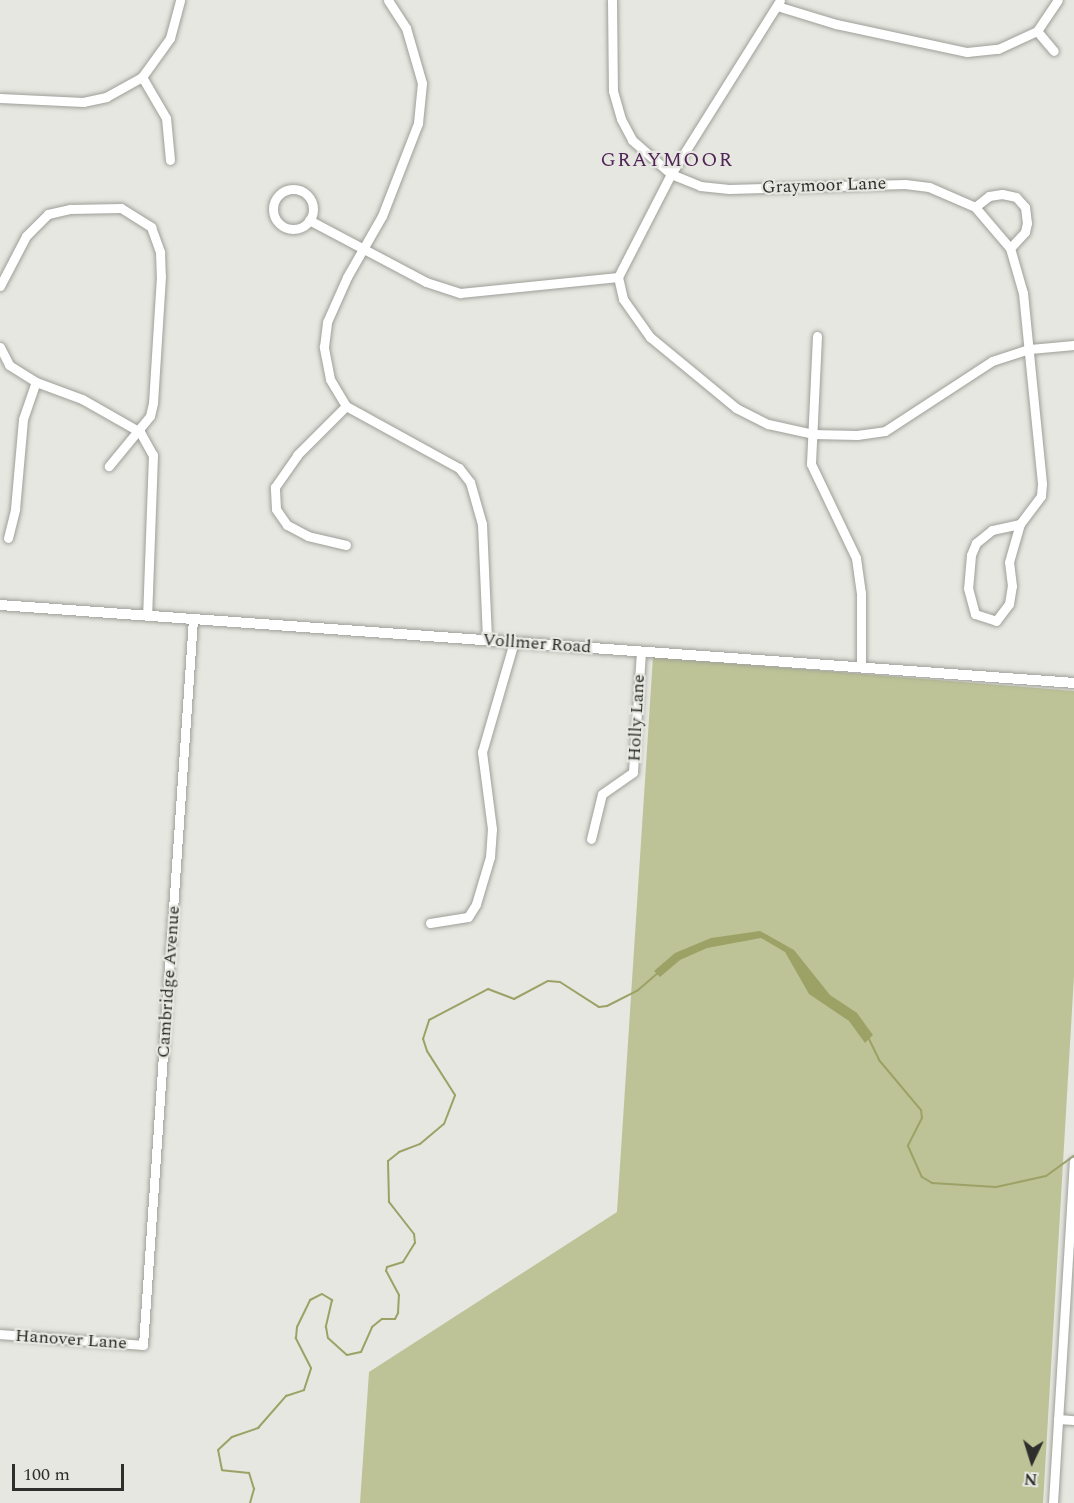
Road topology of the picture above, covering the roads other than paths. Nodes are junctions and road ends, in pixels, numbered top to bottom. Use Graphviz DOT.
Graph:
graph roads {
  1 [pos="180,0"];
  2 [pos="388,0"];
  3 [pos="612,0"];
  4 [pos="1058,0"];
  5 [pos="778,3"];
  6 [pos="1037,31"];
  7 [pos="1054,51"];
  8 [pos="142,77"];
  9 [pos="0,98"];
  10 [pos="170,160"];
  11 [pos="671,174"];
  12 [pos="975,207"];
  13 [pos="309,220"];
  14 [pos="1010,248"];
  15 [pos="361,250"];
  16 [pos="618,277"];
  17 [pos="0,286"];
  18 [pos="817,336"];
  19 [pos="1074,345"];
  20 [pos="0,347"];
  21 [pos="1030,349"];
  22 [pos="36,382"];
  23 [pos="346,406"];
  24 [pos="140,432"];
  25 [pos="813,434"];
  26 [pos="109,466"];
  27 [pos="1020,524"];
  28 [pos="8,538"];
  29 [pos="346,545"];
  30 [pos="0,605"];
  31 [pos="147,615"];
  32 [pos="193,619"];
  33 [pos="487,640"];
  34 [pos="514,642"];
  35 [pos="640,651"];
  36 [pos="861,664"];
  37 [pos="1074,683"];
  38 [pos="591,838"];
  39 [pos="430,922"];
  40 [pos="1074,1162"];
  41 [pos="0,1334"];
  42 [pos="143,1345"];
  43 [pos="1058,1419"];
  44 [pos="1074,1420"];
  45 [pos="1053,1503"];
  1 -- 8 [label="street"];
  2 -- 15 [label="street"];
  3 -- 11 [label="street, Graymoor Lane"];
  4 -- 6 [label="street"];
  5 -- 6 [label="street"];
  5 -- 11 [label="street"];
  6 -- 7 [label="street"];
  8 -- 9 [label="street"];
  8 -- 10 [label="street"];
  11 -- 12 [label="street, Graymoor Lane"];
  11 -- 16 [label="street"];
  12 -- 14 [label="street, Graymoor Lane"];
  12 -- 14 [label="street"];
  13 -- 13 [label="street"];
  13 -- 15 [label="street"];
  14 -- 21 [label="street, Graymoor Lane"];
  15 -- 16 [label="street"];
  15 -- 23 [label="street"];
  16 -- 25 [label="street"];
  17 -- 24 [label="street"];
  18 -- 25 [label="street"];
  19 -- 21 [label="street"];
  20 -- 22 [label="street"];
  21 -- 25 [label="street"];
  21 -- 27 [label="street, Graymoor Lane"];
  22 -- 24 [label="street"];
  22 -- 28 [label="street"];
  23 -- 29 [label="street"];
  23 -- 33 [label="street"];
  24 -- 26 [label="street"];
  24 -- 31 [label="street"];
  25 -- 36 [label="street"];
  27 -- 27 [label="street, Graymoor Lane"];
  30 -- 31 [label="main road, Vollmer Road"];
  31 -- 32 [label="main road, Vollmer Road"];
  32 -- 33 [label="main road, Vollmer Road"];
  32 -- 42 [label="street, Cambridge Avenue"];
  33 -- 34 [label="main road, Vollmer Road"];
  34 -- 35 [label="main road, Vollmer Road"];
  34 -- 39 [label="street"];
  35 -- 36 [label="main road, Vollmer Road"];
  35 -- 38 [label="street, Holly Lane"];
  36 -- 37 [label="main road, Vollmer Road"];
  40 -- 43 [label="street"];
  41 -- 42 [label="street, Hanover Lane"];
  43 -- 44 [label="street"];
  43 -- 45 [label="street"];
}
